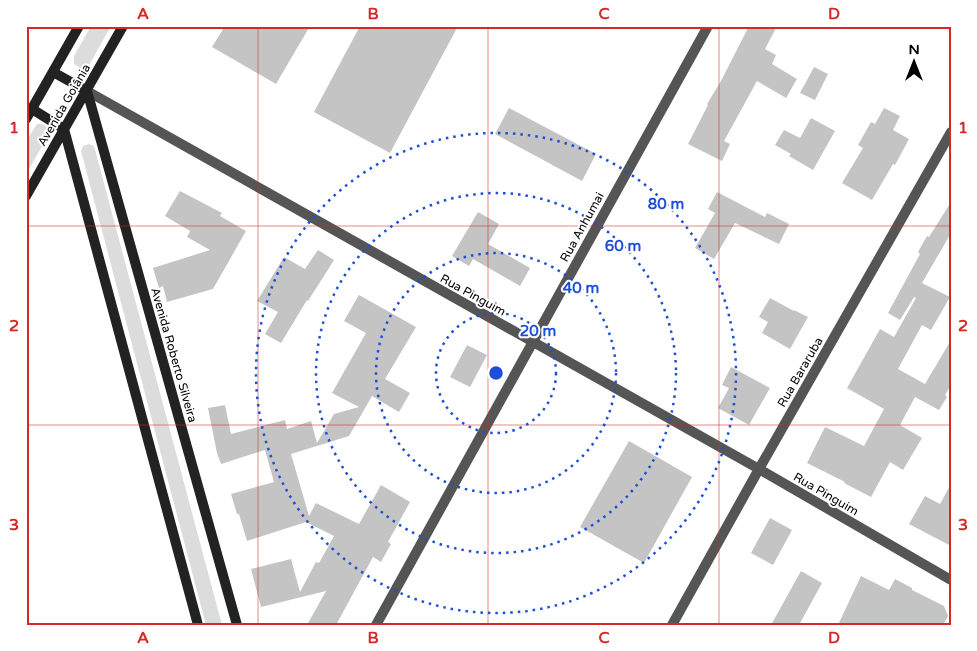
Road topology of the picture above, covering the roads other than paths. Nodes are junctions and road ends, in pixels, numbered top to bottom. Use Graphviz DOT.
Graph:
graph roads {
  1 [pos="79,26"];
  2 [pos="123,26"];
  3 [pos="708,26"];
  4 [pos="54,72"];
  5 [pos="87,91"];
  6 [pos="32,109"];
  7 [pos="26,119"];
  8 [pos="64,129"];
  9 [pos="951,132"];
  10 [pos="26,196"];
  11 [pos="532,343"];
  12 [pos="758,469"];
  13 [pos="951,580"];
  14 [pos="198,625"];
  15 [pos="237,625"];
  16 [pos="376,625"];
  17 [pos="672,625"];
  1 -- 4 [label="street, Avenida Goiânia"];
  2 -- 5 [label="street, Avenida Goiânia"];
  3 -- 11 [label="street, Rua Anhumai"];
  4 -- 5 [label="street"];
  4 -- 6 [label="street, Avenida Goiânia"];
  5 -- 8 [label="street, Avenida Goiânia"];
  5 -- 11 [label="street, Rua Pinguim"];
  5 -- 15 [label="street, Avenida Roberto Silveira"];
  6 -- 7 [label="street, Avenida Goiânia"];
  6 -- 8 [label="street"];
  8 -- 10 [label="street, Avenida Goiânia"];
  8 -- 14 [label="street"];
  9 -- 12 [label="street, Rua Bararuba"];
  11 -- 12 [label="street, Rua Pinguim"];
  11 -- 16 [label="street, Rua Anhumai"];
  12 -- 13 [label="street, Rua Pinguim"];
  12 -- 17 [label="street, Rua Bararuba"];
}
